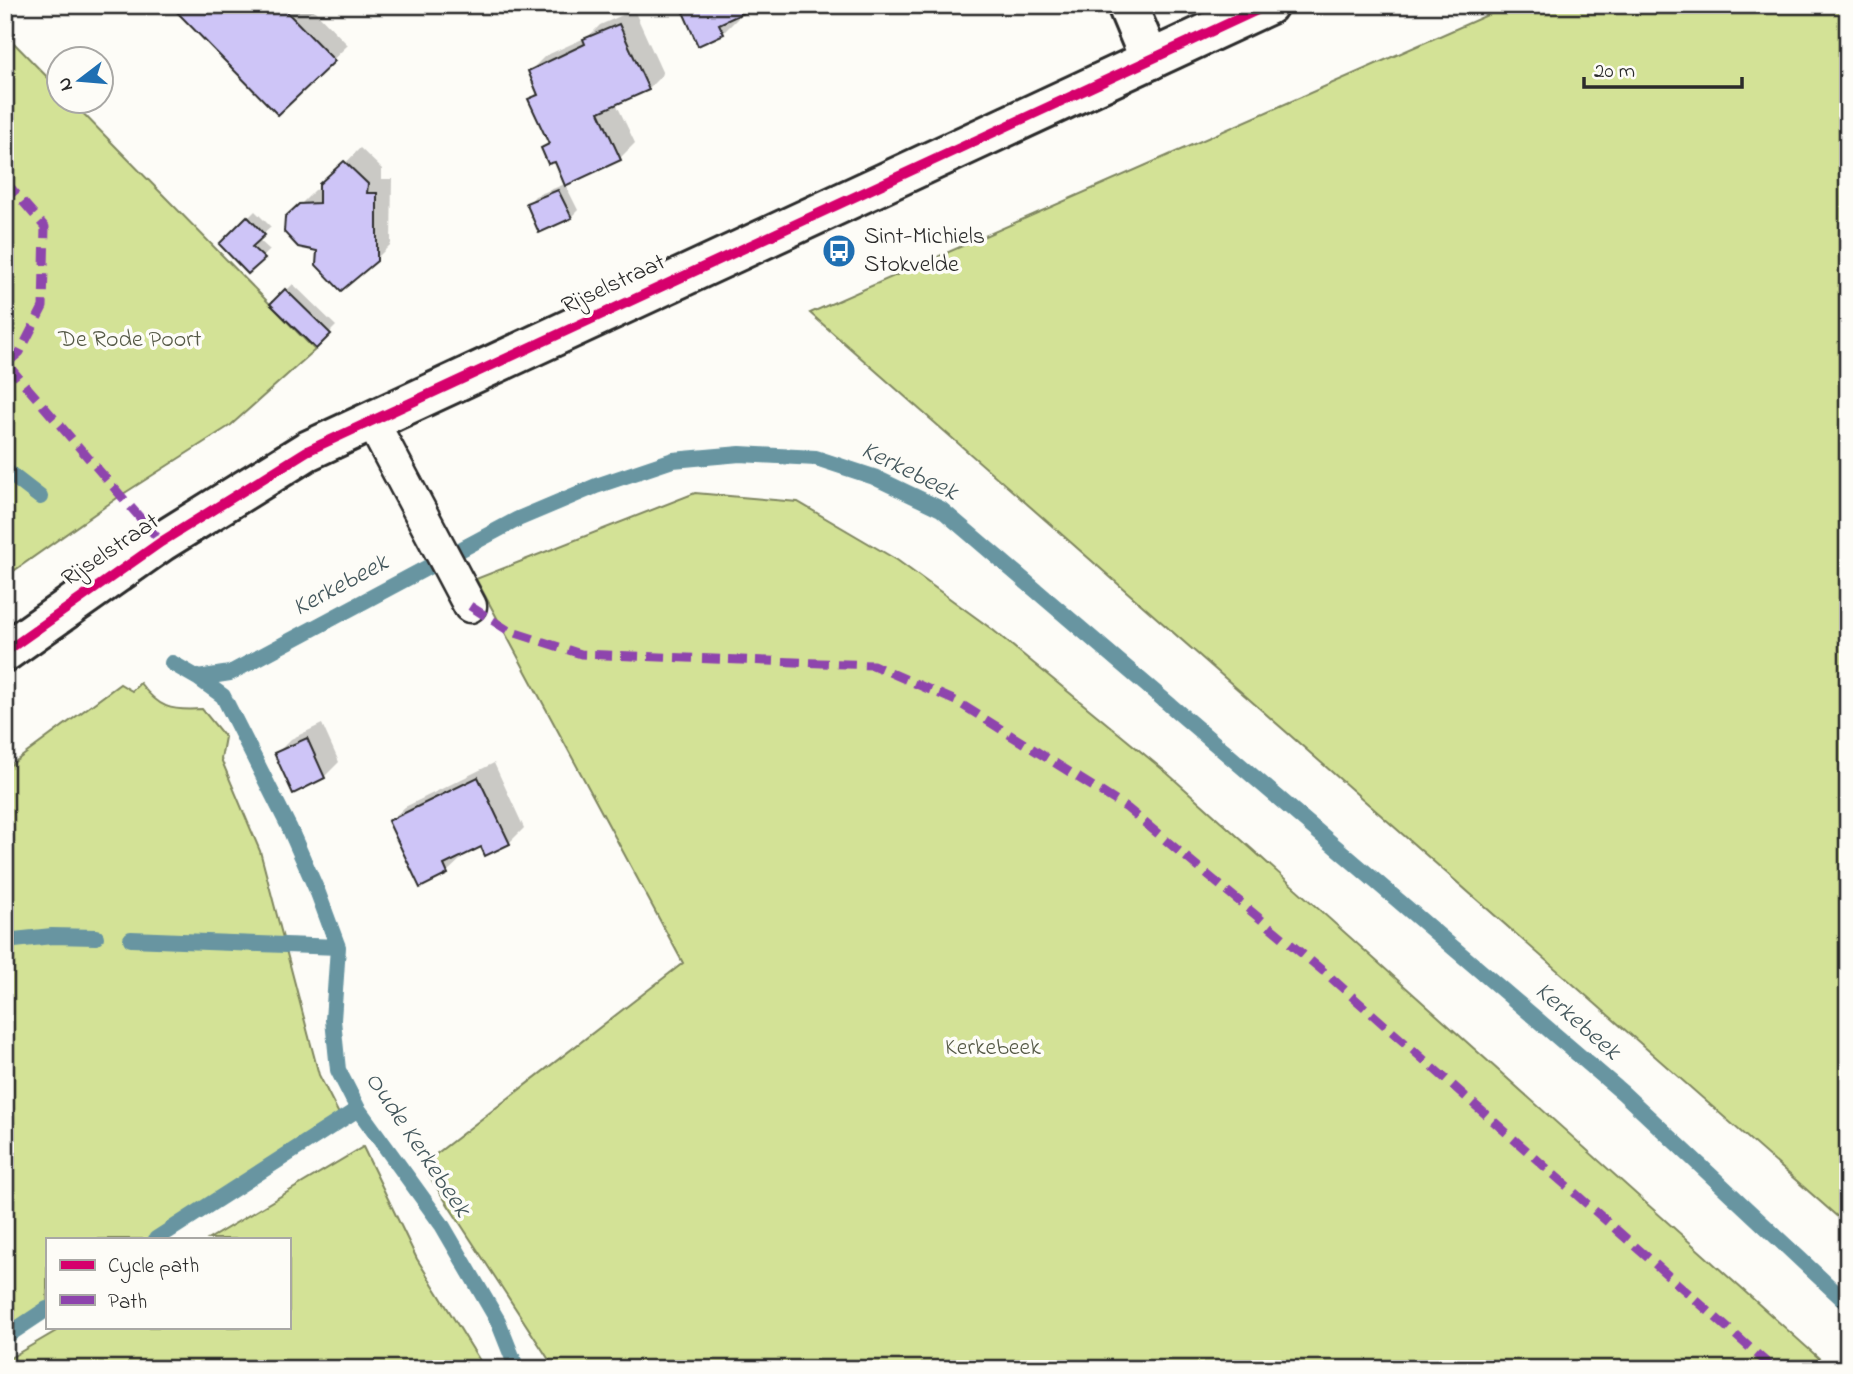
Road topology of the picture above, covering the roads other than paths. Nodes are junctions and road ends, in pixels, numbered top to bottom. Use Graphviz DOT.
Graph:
graph roads {
  1 [pos="1127,5"];
  2 [pos="1268,5"];
  3 [pos="1150,60"];
  4 [pos="372,421"];
  5 [pos="470,606"];
  6 [pos="5,652"];
  1 -- 3 [label="street"];
  2 -- 3 [label="street, Rijselstraat"];
  3 -- 4 [label="street, Rijselstraat"];
  4 -- 5 [label="lane"];
  4 -- 6 [label="street, Rijselstraat"];
}
